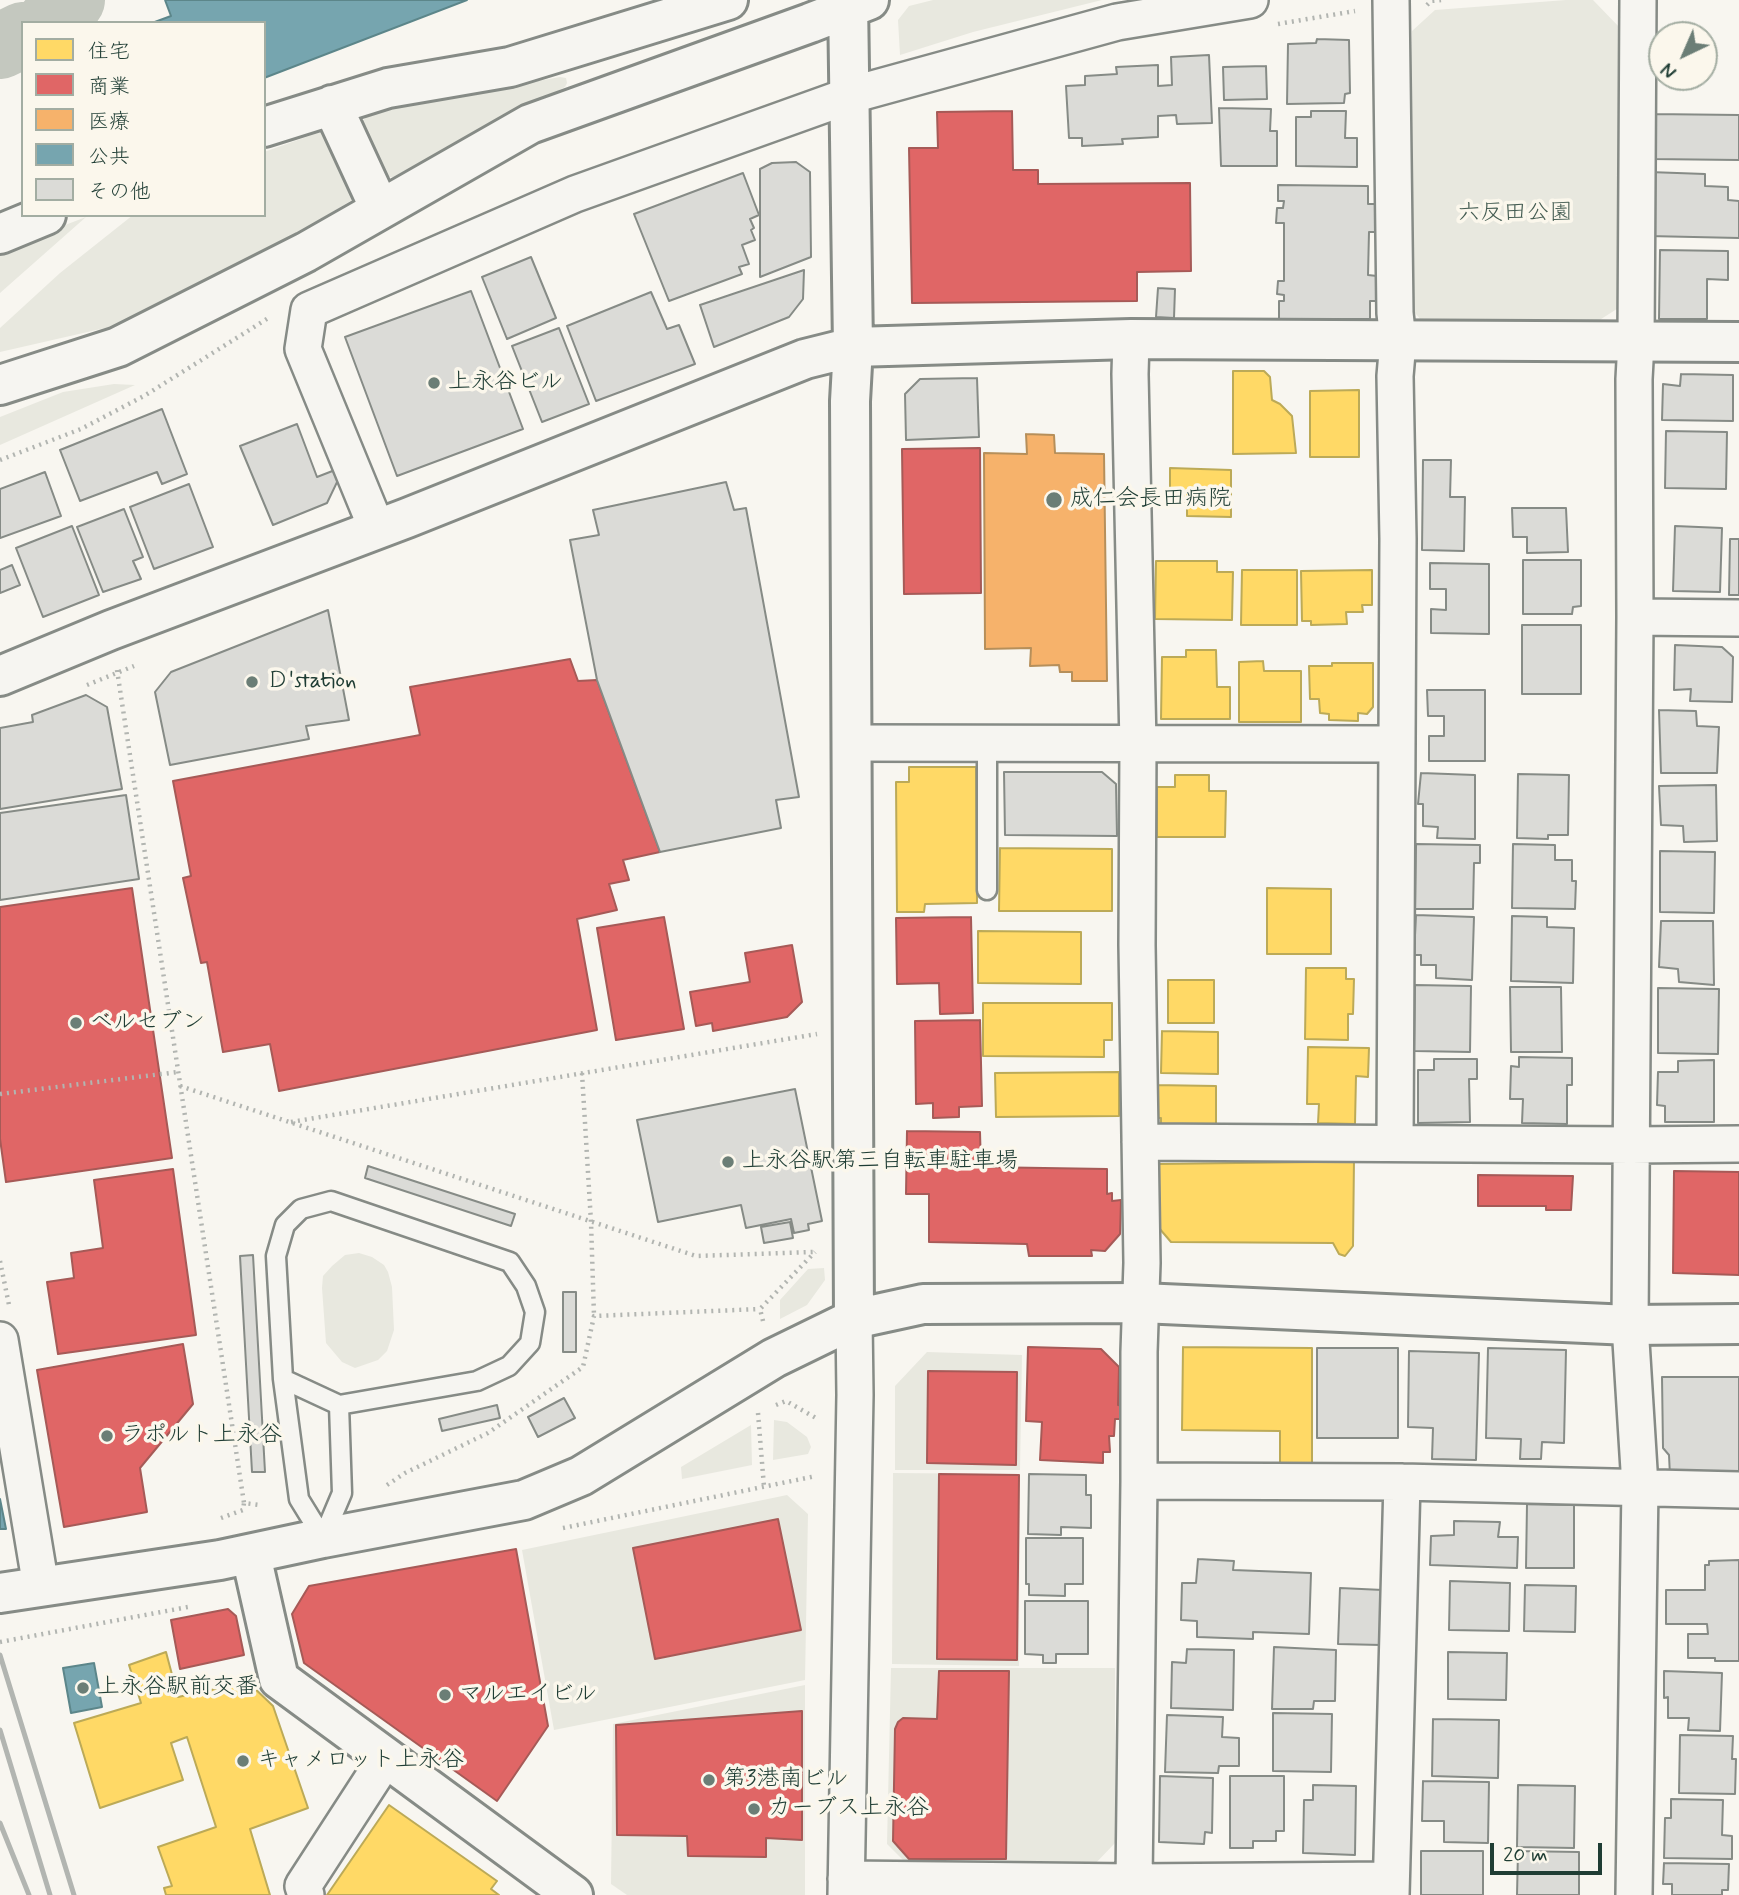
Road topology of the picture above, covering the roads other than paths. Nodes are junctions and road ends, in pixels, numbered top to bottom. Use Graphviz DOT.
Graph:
graph roads {
  1 [pos="728,0"];
  2 [pos="1638,0"];
  3 [pos="855,3"];
  4 [pos="1379,5"];
  5 [pos="1262,12"];
  6 [pos="851,95"];
  7 [pos="332,105"];
  8 [pos="266,126"];
  9 [pos="380,209"];
  10 [pos="41,217"];
  11 [pos="0,234"];
  12 [pos="1131,339"];
  13 [pos="1398,341"];
  14 [pos="1636,342"];
  15 [pos="1739,342"];
  16 [pos="853,346"];
  17 [pos="0,385"];
  18 [pos="377,528"];
  19 [pos="1635,617"];
  20 [pos="1739,618"];
  21 [pos="0,676"];
  22 [pos="852,743"];
  23 [pos="987,744"];
  24 [pos="1138,744"];
  25 [pos="1396,744"];
  26 [pos="987,890"];
  27 [pos="1140,1142"];
  28 [pos="1395,1143"];
  29 [pos="1739,1144"];
  30 [pos="1631,1145"];
  31 [pos="1141,1303"];
  32 [pos="854,1319"];
  33 [pos="1739,1324"];
  34 [pos="1630,1325"];
  35 [pos="0,1340"];
  36 [pos="283,1380"];
  37 [pos="339,1405"];
  38 [pos="1139,1481"];
  39 [pos="1402,1482"];
  40 [pos="1640,1486"];
  41 [pos="1739,1490"];
  42 [pos="323,1538"];
  43 [pos="251,1555"];
  44 [pos="41,1587"];
  45 [pos="0,1593"];
  46 [pos="386,1758"];
  47 [pos="1133,1882"];
  48 [pos="846,1887"];
  49 [pos="1391,1887"];
  50 [pos="306,1895"];
  51 [pos="573,1895"];
  52 [pos="1634,1895"];
  1 -- 7 [label="street"];
  2 -- 14 [label="street"];
  3 -- 6 [label="street"];
  3 -- 9 [label="street"];
  4 -- 13 [label="street"];
  5 -- 6 [label="street"];
  6 -- 16 [label="street"];
  6 -- 18 [label="street"];
  7 -- 8 [label="street"];
  7 -- 9 [label="street"];
  9 -- 17 [label="street"];
  10 -- 11 [label="street"];
  12 -- 13 [label="street"];
  12 -- 16 [label="street"];
  12 -- 24 [label="street"];
  13 -- 14 [label="street"];
  13 -- 25 [label="street"];
  14 -- 15 [label="street"];
  14 -- 19 [label="street"];
  16 -- 18 [label="street"];
  16 -- 22 [label="street"];
  18 -- 21 [label="street"];
  19 -- 20 [label="street"];
  19 -- 30 [label="street"];
  22 -- 23 [label="street"];
  22 -- 32 [label="street"];
  23 -- 24 [label="street"];
  23 -- 26 [label="lane"];
  24 -- 25 [label="street"];
  24 -- 27 [label="street"];
  25 -- 28 [label="street"];
  27 -- 28 [label="street"];
  27 -- 31 [label="street"];
  28 -- 30 [label="street"];
  29 -- 30 [label="street"];
  30 -- 34 [label="street"];
  31 -- 32 [label="street"];
  31 -- 34 [label="street"];
  31 -- 38 [label="street"];
  32 -- 42 [label="street"];
  32 -- 48 [label="street"];
  33 -- 34 [label="street"];
  34 -- 40 [label="street"];
  35 -- 44 [label="street"];
  36 -- 37 [label="lane"];
  36 -- 37 [label="lane"];
  36 -- 42 [label="lane"];
  37 -- 42 [label="lane"];
  38 -- 39 [label="street"];
  38 -- 47 [label="street"];
  39 -- 40 [label="street"];
  39 -- 49 [label="street"];
  40 -- 41 [label="street"];
  40 -- 52 [label="street"];
  42 -- 43 [label="street"];
  43 -- 44 [label="street"];
  43 -- 46 [label="street"];
  44 -- 45 [label="street"];
  46 -- 50 [label="street"];
  46 -- 51 [label="street"];
  47 -- 48 [label="street"];
  47 -- 49 [label="street"];
}
